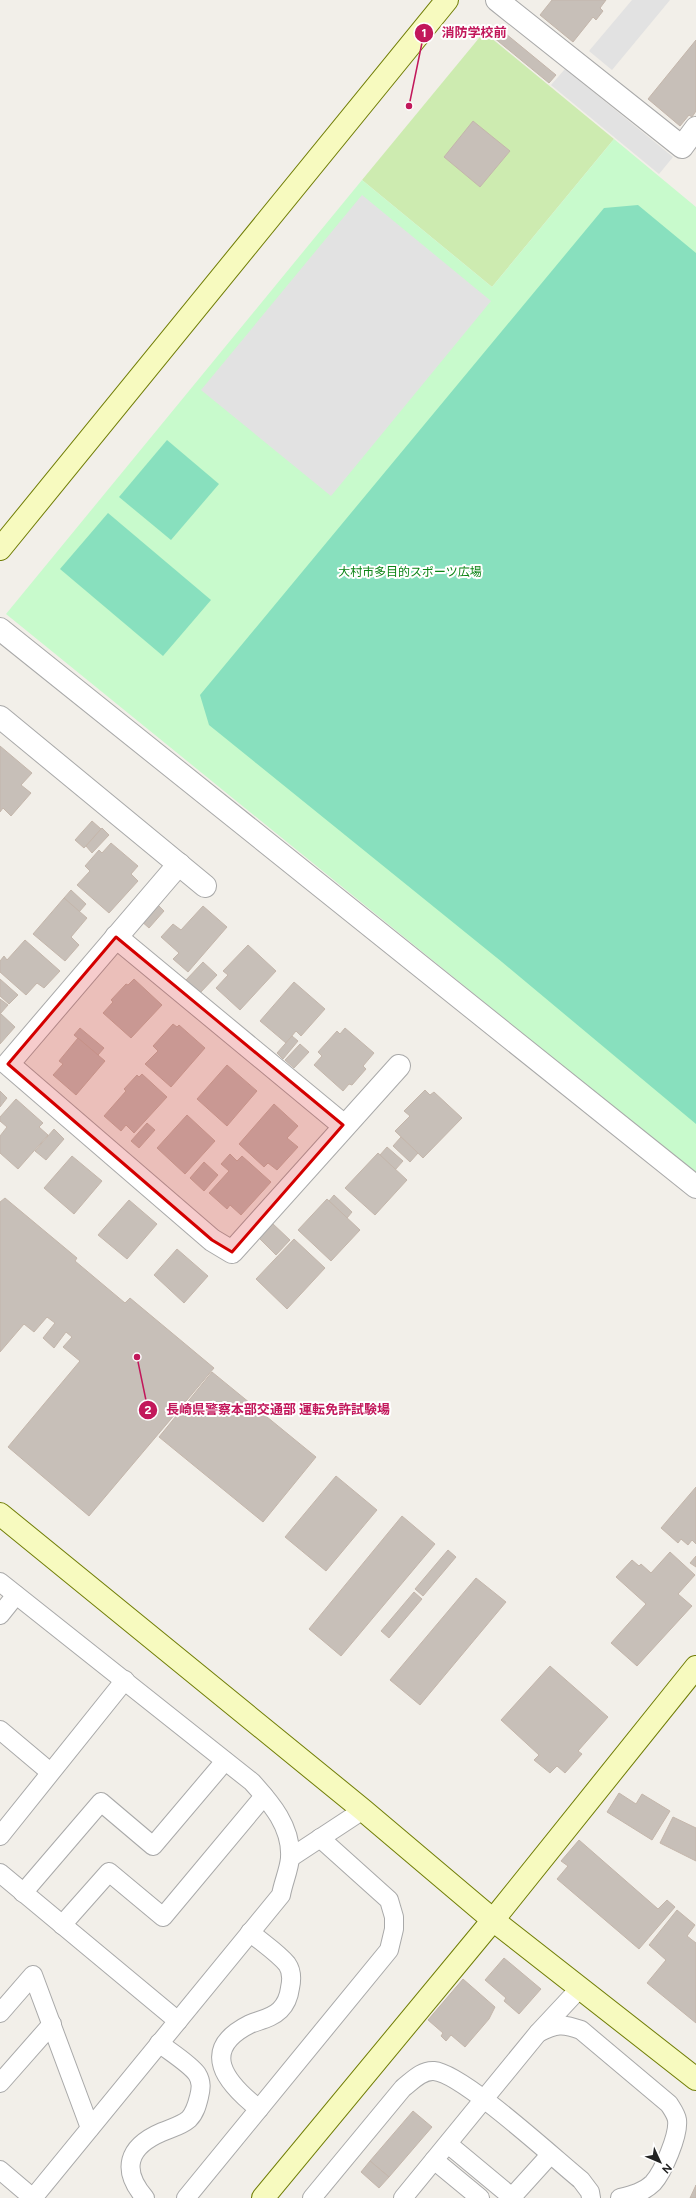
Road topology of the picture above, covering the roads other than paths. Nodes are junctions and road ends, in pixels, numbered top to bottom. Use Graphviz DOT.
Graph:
graph roads {
  1 [pos="447,0"];
  2 [pos="498,0"];
  3 [pos="696,128"];
  4 [pos="689,153"];
  5 [pos="0,549"];
  6 [pos="0,629"];
  7 [pos="0,717"];
  8 [pos="179,864"];
  9 [pos="205,886"];
  10 [pos="116,937"];
  11 [pos="399,1066"];
  12 [pos="343,1125"];
  13 [pos="696,1187"];
  14 [pos="0,1514"];
  15 [pos="0,1582"];
  16 [pos="16,1596"];
  17 [pos="0,1615"];
  18 [pos="696,1667"];
  19 [pos="125,1680"];
  20 [pos="0,1730"];
  21 [pos="225,1761"];
  22 [pos="50,1772"];
  23 [pos="264,1796"];
  24 [pos="363,1810"];
  25 [pos="0,1836"];
  26 [pos="320,1838"];
  27 [pos="290,1858"];
  28 [pos="0,1873"];
  29 [pos="23,1893"];
  30 [pos="492,1920"];
  31 [pos="62,1925"];
  32 [pos="250,1932"];
  33 [pos="580,1988"];
  34 [pos="0,2013"];
  35 [pos="178,2021"];
  36 [pos="52,2024"];
  37 [pos="538,2033"];
  38 [pos="159,2043"];
  39 [pos="696,2078"];
  40 [pos="0,2084"];
  41 [pos="484,2100"];
  42 [pos="259,2109"];
  43 [pos="90,2128"];
  44 [pos="448,2144"];
  45 [pos="550,2155"];
  46 [pos="434,2160"];
  47 [pos="0,2170"];
  48 [pos="661,2172"];
  49 [pos="33,2198"];
  50 [pos="145,2198"];
  51 [pos="186,2198"];
  52 [pos="263,2198"];
  53 [pos="312,2198"];
  54 [pos="403,2198"];
  55 [pos="480,2198"];
  56 [pos="512,2198"];
  57 [pos="591,2198"];
  58 [pos="620,2198"];
  59 [pos="650,2198"];
  1 -- 5 [label="street"];
  2 -- 4 [label="street"];
  3 -- 4 [label="street"];
  6 -- 13 [label="street"];
  7 -- 8 [label="street"];
  8 -- 9 [label="street"];
  8 -- 10 [label="street"];
  10 -- 12 [label="street"];
  10 -- 12 [label="street"];
  11 -- 12 [label="street"];
  14 -- 24 [label="street"];
  15 -- 16 [label="lane"];
  16 -- 17 [label="lane"];
  16 -- 19 [label="lane"];
  18 -- 30 [label="street"];
  19 -- 21 [label="lane"];
  19 -- 22 [label="lane"];
  20 -- 22 [label="lane"];
  21 -- 23 [label="lane"];
  21 -- 29 [label="lane"];
  22 -- 25 [label="lane"];
  23 -- 27 [label="lane"];
  23 -- 31 [label="lane"];
  24 -- 26 [label="lane"];
  24 -- 30 [label="street"];
  26 -- 27 [label="lane"];
  26 -- 42 [label="lane"];
  27 -- 32 [label="lane"];
  28 -- 29 [label="lane"];
  29 -- 31 [label="lane"];
  30 -- 33 [label="street"];
  30 -- 52 [label="street"];
  31 -- 35 [label="lane"];
  32 -- 35 [label="lane"];
  32 -- 42 [label="lane"];
  33 -- 37 [label="lane"];
  33 -- 39 [label="street"];
  34 -- 36 [label="lane"];
  35 -- 38 [label="lane"];
  36 -- 40 [label="lane"];
  36 -- 43 [label="lane"];
  37 -- 41 [label="lane"];
  37 -- 48 [label="lane"];
  38 -- 43 [label="lane"];
  38 -- 50 [label="lane"];
  41 -- 44 [label="lane"];
  41 -- 45 [label="lane"];
  41 -- 53 [label="lane"];
  42 -- 51 [label="lane"];
  43 -- 49 [label="lane"];
  44 -- 46 [label="lane"];
  44 -- 56 [label="lane"];
  45 -- 56 [label="lane"];
  45 -- 57 [label="lane"];
  46 -- 54 [label="lane"];
  46 -- 55 [label="lane"];
  47 -- 49 [label="lane"];
  48 -- 58 [label="lane"];
  48 -- 59 [label="lane"];
}
